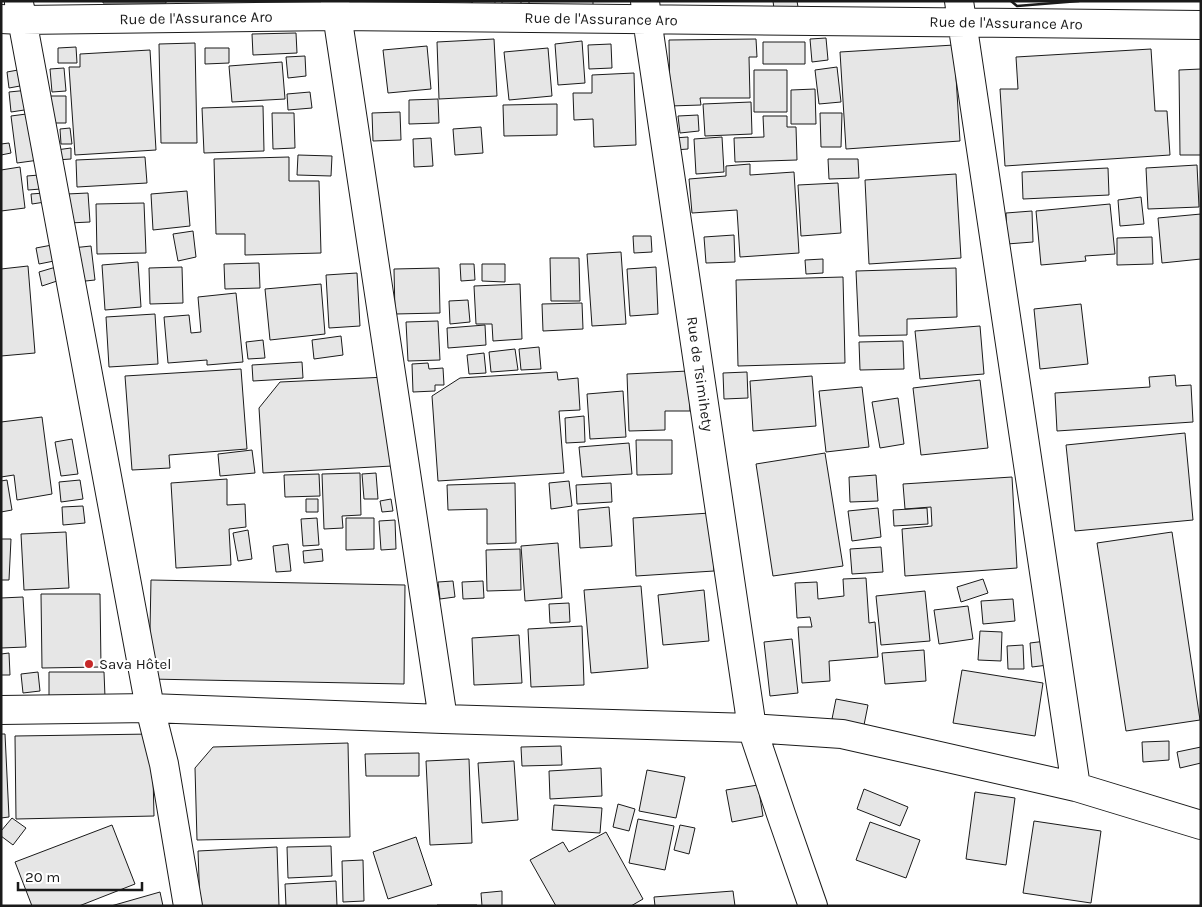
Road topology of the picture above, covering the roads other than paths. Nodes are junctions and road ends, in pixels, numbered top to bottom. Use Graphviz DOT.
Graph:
graph roads {
  1 [pos="336,8"];
  2 [pos="646,10"];
  3 [pos="961,12"];
  4 [pos="14,13"];
  5 [pos="1201,25"];
  6 [pos="150,708"];
  7 [pos="1,710"];
  8 [pos="443,719"];
  9 [pos="752,728"];
  10 [pos="1076,787"];
  11 [pos="1201,825"];
  12 [pos="188,906"];
  13 [pos="813,906"];
  1 -- 2 [label="street, Rue de l'Assurance Aro"];
  1 -- 4 [label="street, Rue de l'Assurance Aro"];
  1 -- 8 [label="street"];
  2 -- 3 [label="street, Rue de l'Assurance Aro"];
  2 -- 9 [label="street, Rue de Tsimihety"];
  3 -- 5 [label="street, Rue de l'Assurance Aro"];
  3 -- 10 [label="street"];
  4 -- 6 [label="street"];
  6 -- 7 [label="street"];
  6 -- 8 [label="street"];
  6 -- 12 [label="street"];
  8 -- 9 [label="street"];
  9 -- 10 [label="street"];
  9 -- 13 [label="street, Rue de Tsimihety"];
  10 -- 11 [label="street"];
}
